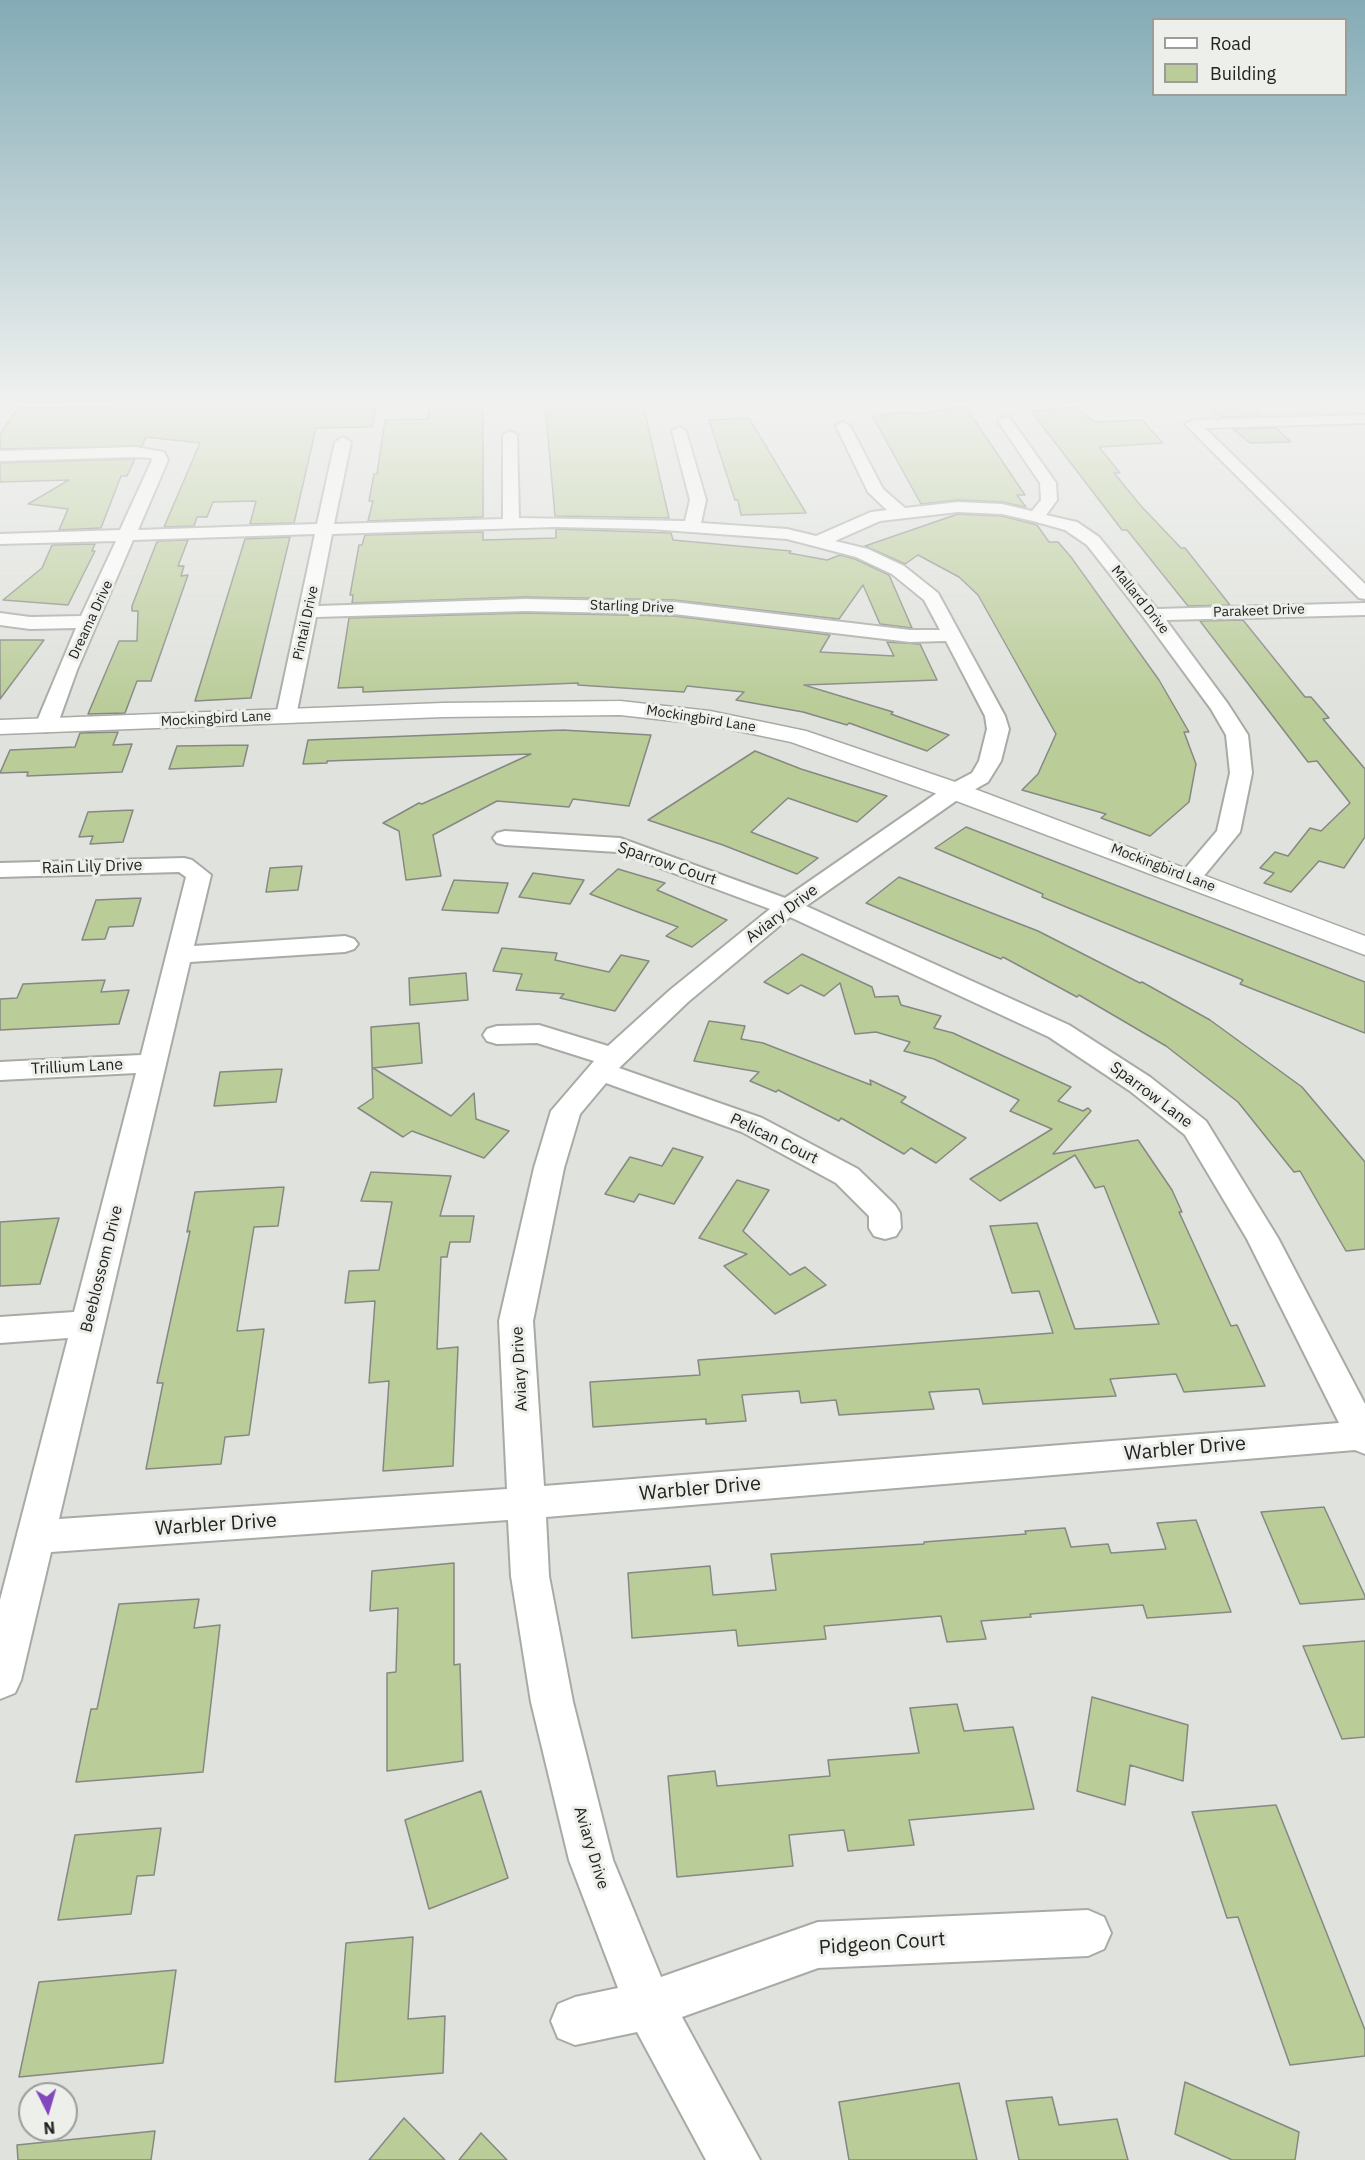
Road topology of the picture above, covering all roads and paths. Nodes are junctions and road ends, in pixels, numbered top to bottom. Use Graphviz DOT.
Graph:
graph roads {
  1 [pos="141,505"];
  2 [pos="331,505"];
  3 [pos="511,505"];
  4 [pos="697,505"];
  5 [pos="891,505"];
  6 [pos="1045,505"];
  7 [pos="1274,505"];
  8 [pos="901,513"];
  9 [pos="1036,517"];
  10 [pos="511,524"];
  11 [pos="692,526"];
  12 [pos="326,530"];
  13 [pos="128,537"];
  14 [pos="0,539"];
  15 [pos="820,541"];
  16 [pos="1365,594"];
  17 [pos="1365,609"];
  18 [pos="308,612"];
  19 [pos="1152,615"];
  20 [pos="0,619"];
  21 [pos="90,622"];
  22 [pos="954,635"];
  23 [pos="286,716"];
  24 [pos="46,726"];
  25 [pos="0,727"];
  26 [pos="955,791"];
  27 [pos="505,838"];
  28 [pos="184,865"];
  29 [pos="0,870"];
  30 [pos="1189,878"];
  31 [pos="788,907"];
  32 [pos="345,945"];
  33 [pos="1365,946"];
  34 [pos="181,955"];
  35 [pos="497,1035"];
  36 [pos="154,1063"];
  37 [pos="608,1064"];
  38 [pos="0,1071"];
  39 [pos="885,1228"];
  40 [pos="88,1324"];
  41 [pos="0,1330"];
  42 [pos="1364,1436"];
  43 [pos="528,1503"];
  44 [pos="36,1537"];
  45 [pos="0,1680"];
  46 [pos="1088,1933"];
  47 [pos="649,2005"];
  48 [pos="575,2021"];
  49 [pos="734,2160"];
  1 -- 13 [label="street, Dreama Drive"];
  2 -- 12 [label="street, Pintail Drive"];
  3 -- 10 [label="street"];
  4 -- 11 [label="street"];
  5 -- 8 [label="street"];
  6 -- 9 [label="street"];
  7 -- 16 [label="street"];
  8 -- 9 [label="street, Mallard Drive"];
  8 -- 15 [label="street, Mallard Drive"];
  9 -- 19 [label="street, Mallard Drive"];
  10 -- 11 [label="street, Aviary Drive"];
  10 -- 12 [label="street, Aviary Drive"];
  11 -- 15 [label="street, Aviary Drive"];
  12 -- 13 [label="street, Aviary Drive"];
  12 -- 18 [label="street, Pintail Drive"];
  13 -- 14 [label="street, Aviary Drive"];
  13 -- 21 [label="street, Dreama Drive"];
  15 -- 22 [label="street, Aviary Drive"];
  17 -- 19 [label="street, Parakeet Drive"];
  18 -- 22 [label="street, Starling Drive"];
  18 -- 23 [label="street, Pintail Drive"];
  19 -- 30 [label="street, Mallard Drive"];
  20 -- 21 [label="street"];
  21 -- 24 [label="street, Dreama Drive"];
  22 -- 26 [label="street, Aviary Drive"];
  23 -- 24 [label="street, Mockingbird Lane"];
  23 -- 26 [label="street, Mockingbird Lane"];
  24 -- 25 [label="street, Mockingbird Lane"];
  26 -- 30 [label="street, Mockingbird Lane"];
  26 -- 31 [label="street, Aviary Drive"];
  27 -- 31 [label="street, Sparrow Court"];
  28 -- 29 [label="street, Rain Lily Drive"];
  28 -- 34 [label="street, Beeblossom Drive"];
  30 -- 33 [label="street, Mockingbird Lane"];
  31 -- 37 [label="street, Aviary Drive"];
  31 -- 42 [label="street, Sparrow Lane"];
  32 -- 34 [label="street"];
  34 -- 36 [label="street, Beeblossom Drive"];
  35 -- 37 [label="street, Pelican Court"];
  36 -- 38 [label="street, Trillium Lane"];
  36 -- 40 [label="street, Beeblossom Drive"];
  37 -- 39 [label="street, Pelican Court"];
  37 -- 43 [label="street, Aviary Drive"];
  40 -- 41 [label="street"];
  40 -- 44 [label="street, Beeblossom Drive"];
  42 -- 43 [label="street, Warbler Drive"];
  43 -- 44 [label="street, Warbler Drive"];
  43 -- 47 [label="street, Aviary Drive"];
  44 -- 45 [label="street, Beeblossom Drive"];
  46 -- 47 [label="street, Pidgeon Court"];
  47 -- 48 [label="street, Pidgeon Court"];
  47 -- 49 [label="street, Aviary Drive"];
}
